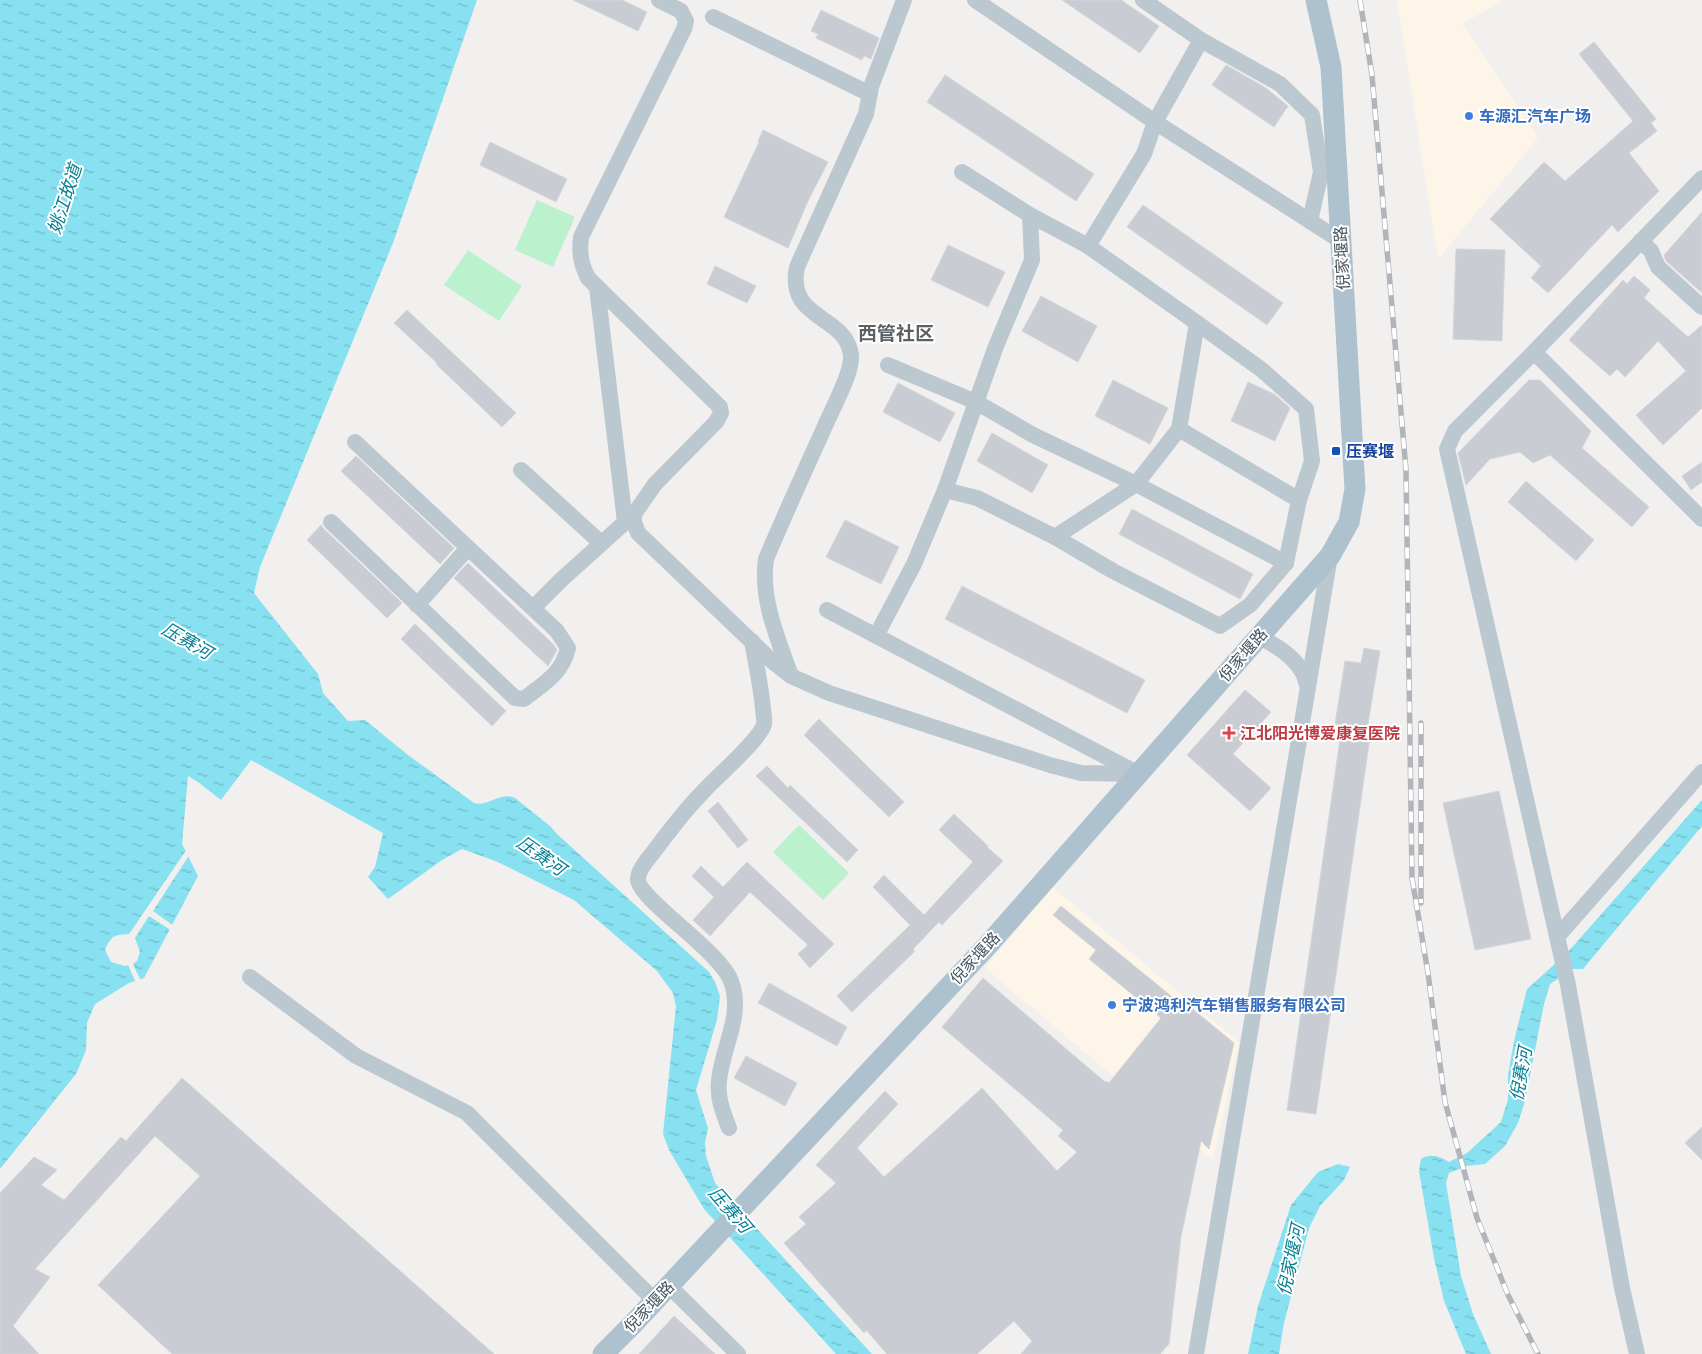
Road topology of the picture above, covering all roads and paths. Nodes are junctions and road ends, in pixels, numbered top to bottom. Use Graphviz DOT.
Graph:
graph roads {
  1 [pos="904,0"];
  2 [pos="975,0"];
  3 [pos="1142,0"];
  4 [pos="1316,0"];
  5 [pos="662,1"];
  6 [pos="713,17"];
  7 [pos="1201,40"];
  8 [pos="870,94"];
  9 [pos="1155,122"];
  10 [pos="962,172"];
  11 [pos="1702,178"];
  12 [pos="1030,215"];
  13 [pos="1310,221"];
  14 [pos="1341,241"];
  15 [pos="1641,241"];
  16 [pos="1088,246"];
  17 [pos="596,287"];
  18 [pos="1702,307"];
  19 [pos="1197,323"];
  20 [pos="1534,352"];
  21 [pos="888,365"];
  22 [pos="976,402"];
  23 [pos="1179,430"];
  24 [pos="355,442"];
  25 [pos="521,470"];
  26 [pos="1136,484"];
  27 [pos="945,490"];
  28 [pos="1299,500"];
  29 [pos="630,518"];
  30 [pos="1702,519"];
  31 [pos="331,522"];
  32 [pos="1055,537"];
  33 [pos="601,543"];
  34 [pos="468,548"];
  35 [pos="1330,556"];
  36 [pos="1286,563"];
  37 [pos="417,605"];
  38 [pos="533,608"];
  39 [pos="827,610"];
  40 [pos="876,636"];
  41 [pos="1260,637"];
  42 [pos="752,641"];
  43 [pos="791,676"];
  44 [pos="1308,690"];
  45 [pos="1702,772"];
  46 [pos="1139,774"];
  47 [pos="1557,937"];
  48 [pos="250,977"];
  49 [pos="729,1128"];
  50 [pos="662,1294"];
  51 [pos="603,1354"];
  52 [pos="738,1354"];
  53 [pos="1196,1354"];
  54 [pos="1637,1354"];
  1 -- 8 [label="street"];
  2 -- 9 [label="street"];
  3 -- 7 [label="street"];
  4 -- 14 [label="main road, 倪家堰路"];
  5 -- 17 [label="street"];
  6 -- 8 [label="street"];
  7 -- 9 [label="street"];
  7 -- 13 [label="street"];
  8 -- 43 [label="street"];
  9 -- 13 [label="street"];
  9 -- 16 [label="street"];
  10 -- 12 [label="street"];
  11 -- 15 [label="street"];
  12 -- 16 [label="street"];
  12 -- 22 [label="street"];
  13 -- 14 [label="street"];
  14 -- 35 [label="main road, 倪家堰路"];
  15 -- 18 [label="street"];
  15 -- 20 [label="street"];
  16 -- 19 [label="street"];
  17 -- 29 [label="street"];
  17 -- 29 [label="street"];
  19 -- 23 [label="street"];
  19 -- 28 [label="street"];
  20 -- 30 [label="street"];
  20 -- 47 [label="street"];
  21 -- 22 [label="street"];
  22 -- 26 [label="street"];
  22 -- 27 [label="street"];
  23 -- 26 [label="street"];
  23 -- 28 [label="street"];
  24 -- 34 [label="street"];
  25 -- 33 [label="street"];
  26 -- 32 [label="street"];
  26 -- 36 [label="street"];
  27 -- 32 [label="street"];
  27 -- 40 [label="street"];
  28 -- 36 [label="street"];
  29 -- 33 [label="street"];
  29 -- 42 [label="street"];
  31 -- 37 [label="street"];
  32 -- 36 [label="street"];
  33 -- 38 [label="street"];
  34 -- 37 [label="street"];
  34 -- 38 [label="street"];
  35 -- 41 [label="main road, 倪家堰路"];
  35 -- 44 [label="street"];
  37 -- 38 [label="street"];
  39 -- 40 [label="street"];
  40 -- 46 [label="street"];
  41 -- 44 [label="street"];
  41 -- 46 [label="main road, 倪家堰路"];
  42 -- 43 [label="street"];
  42 -- 49 [label="street"];
  43 -- 46 [label="street"];
  44 -- 53 [label="street"];
  45 -- 47 [label="street"];
  46 -- 50 [label="main road, 倪家堰路"];
  47 -- 54 [label="street"];
  48 -- 50 [label="street"];
  50 -- 51 [label="main road, 倪家堰路"];
  50 -- 52 [label="street"];
}
